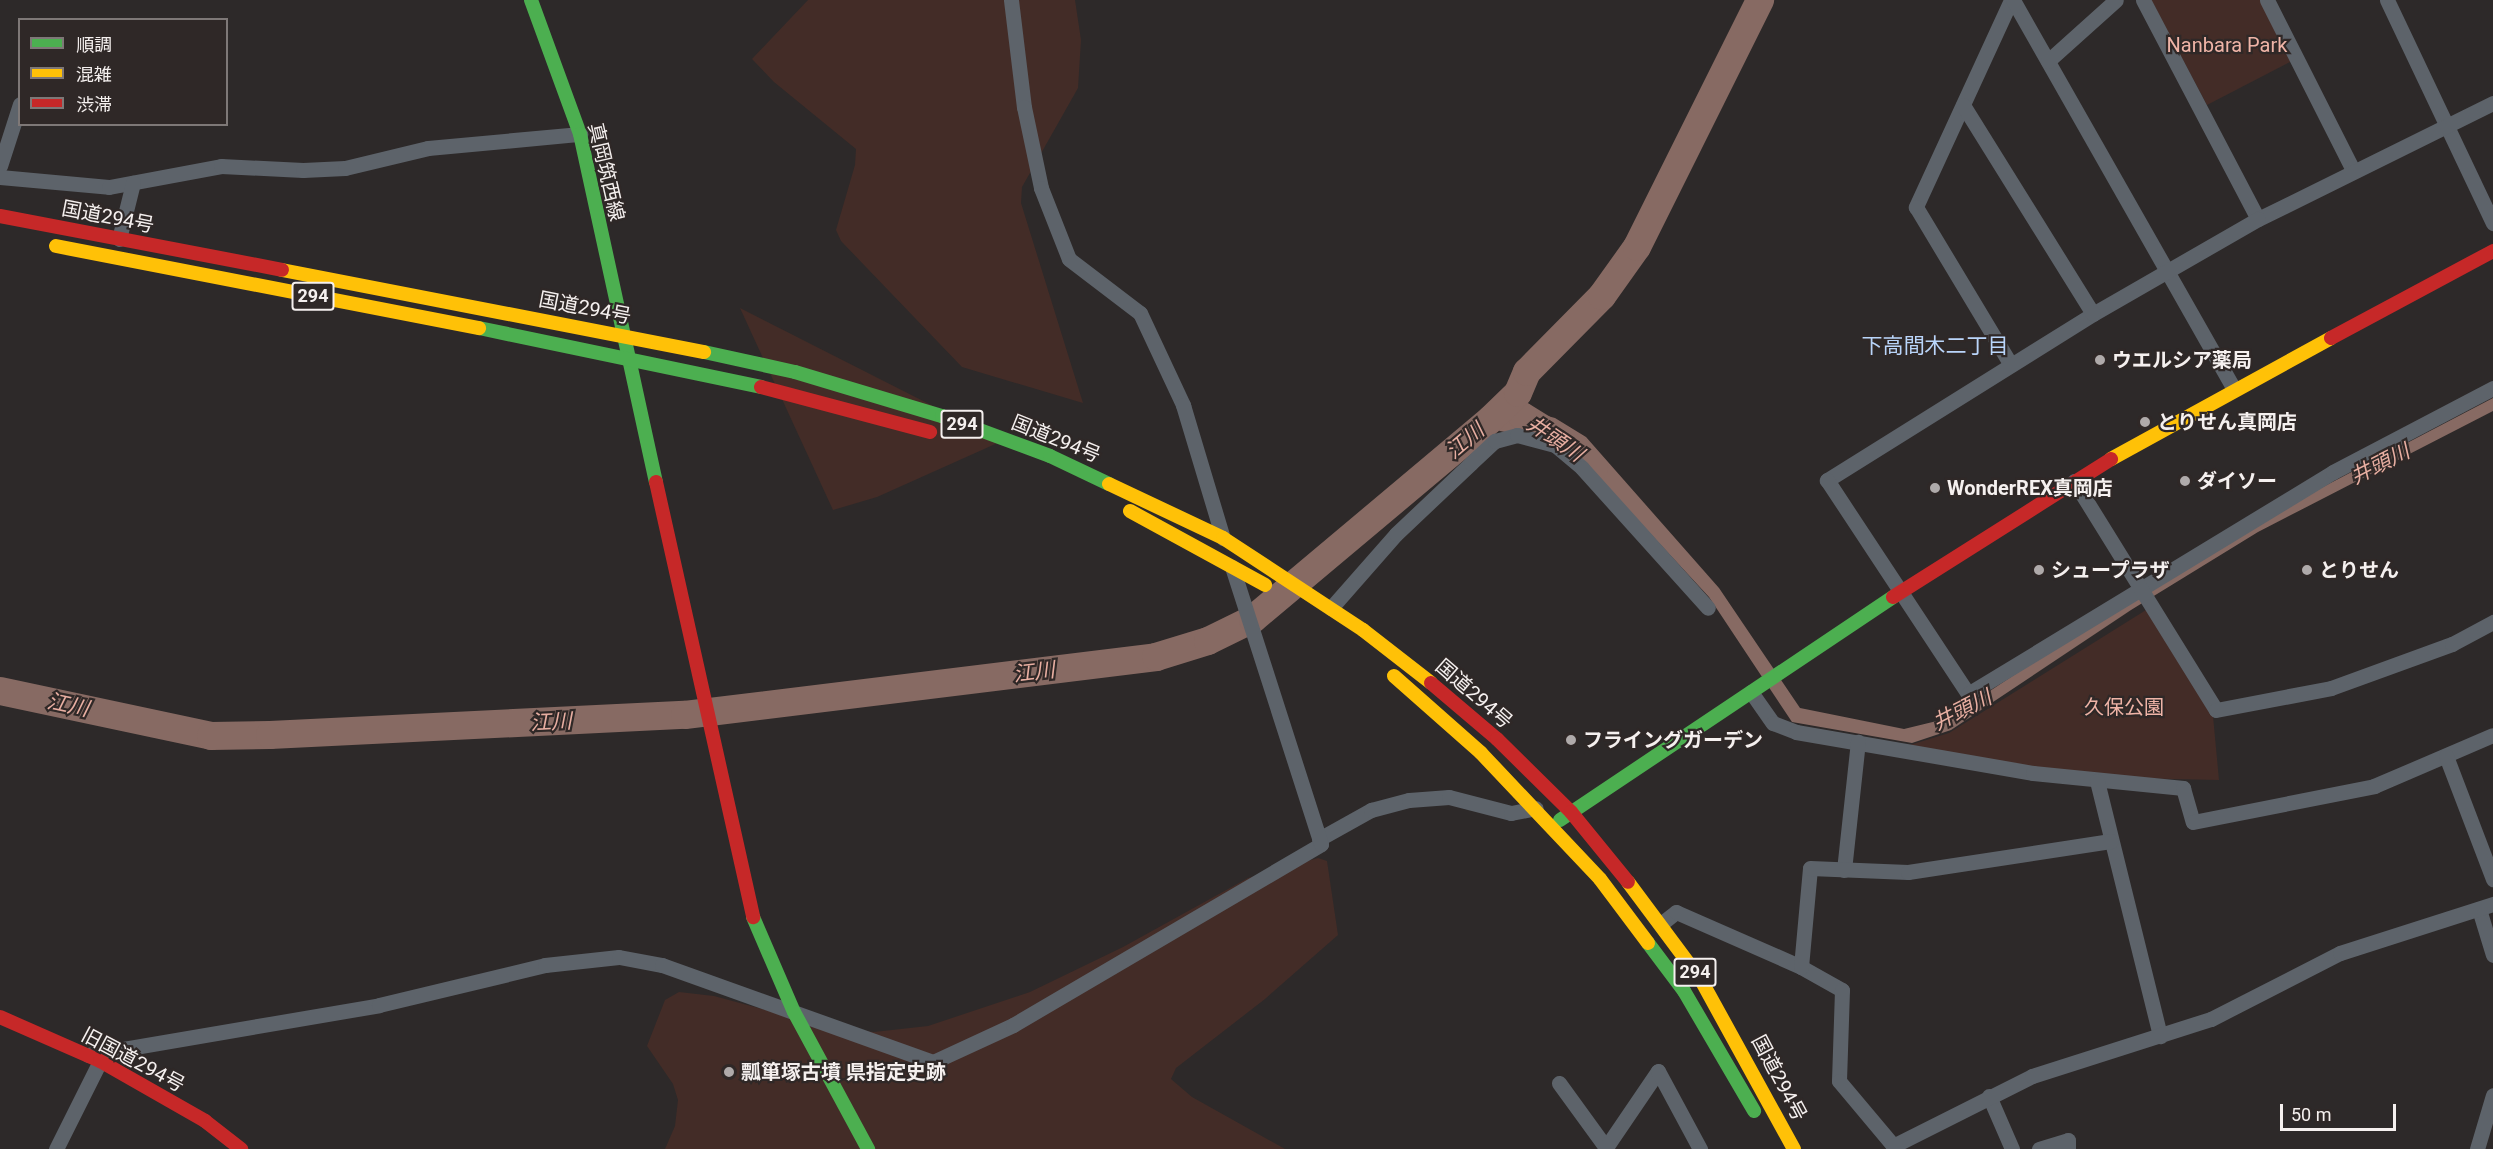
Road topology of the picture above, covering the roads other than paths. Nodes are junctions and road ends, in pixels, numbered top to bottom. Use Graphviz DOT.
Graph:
graph roads {
  1 [pos="531,0"];
  2 [pos="1011,0"];
  3 [pos="2012,0"];
  4 [pos="2116,0"];
  5 [pos="2143,0"];
  6 [pos="2267,0"];
  7 [pos="2387,0"];
  8 [pos="2048,61"];
  9 [pos="2493,104"];
  10 [pos="1963,105"];
  11 [pos="18,110"];
  12 [pos="2446,125"];
  13 [pos="580,134"];
  14 [pos="0,166"];
  15 [pos="2353,170"];
  16 [pos="0,177"];
  17 [pos="133,183"];
  18 [pos="0,216"];
  19 [pos="2258,219"];
  20 [pos="2493,223"];
  21 [pos="119,239"];
  22 [pos="46,244"];
  23 [pos="2493,251"];
  24 [pos="2168,271"];
  25 [pos="2092,314"];
  26 [pos="621,334"];
  27 [pos="626,357"];
  28 [pos="2011,365"];
  29 [pos="2234,387"];
  30 [pos="2493,388"];
  31 [pos="950,438"];
  32 [pos="2074,481"];
  33 [pos="1116,504"];
  34 [pos="1223,538"];
  35 [pos="1231,565"];
  36 [pos="2141,586"];
  37 [pos="1269,588"];
  38 [pos="1900,593"];
  39 [pos="1327,605"];
  40 [pos="1708,608"];
  41 [pos="2493,622"];
  42 [pos="1381,666"];
  43 [pos="1755,690"];
  44 [pos="2493,735"];
  45 [pos="1858,742"];
  46 [pos="2446,756"];
  47 [pos="2097,781"];
  48 [pos="1536,808"];
  49 [pos="1571,812"];
  50 [pos="1553,825"];
  51 [pos="1319,839"];
  52 [pos="2111,841"];
  53 [pos="1844,870"];
  54 [pos="2493,879"];
  55 [pos="2486,907"];
  56 [pos="1662,923"];
  57 [pos="2493,956"];
  58 [pos="1801,967"];
  59 [pos="794,1012"];
  60 [pos="0,1017"];
  61 [pos="2160,1036"];
  62 [pos="94,1058"];
  63 [pos="1559,1083"];
  64 [pos="2493,1095"];
  65 [pos="1989,1096"];
  66 [pos="1759,1121"];
  67 [pos="1606,1148"];
  68 [pos="1894,1148"];
  69 [pos="56,1149"];
  70 [pos="241,1149"];
  71 [pos="868,1149"];
  72 [pos="1700,1149"];
  73 [pos="1794,1149"];
  74 [pos="2012,1149"];
  75 [pos="2039,1149"];
  76 [pos="2068,1149"];
  77 [pos="2478,1149"];
  1 -- 13 [label="main road, 真岡筑西線"];
  2 -- 34 [label="street"];
  3 -- 8 [label="street"];
  3 -- 10 [label="street"];
  4 -- 8 [label="street"];
  5 -- 19 [label="street"];
  6 -- 15 [label="street"];
  7 -- 12 [label="street"];
  8 -- 24 [label="street"];
  9 -- 12 [label="street"];
  10 -- 25 [label="street"];
  10 -- 28 [label="street"];
  11 -- 14 [label="street"];
  12 -- 15 [label="street"];
  12 -- 20 [label="street"];
  13 -- 17 [label="street"];
  13 -- 26 [label="main road, 真岡筑西線"];
  15 -- 19 [label="street"];
  16 -- 17 [label="street"];
  17 -- 21 [label="street"];
  18 -- 21 [label="main road, 国道294号 / 294"];
  19 -- 24 [label="street"];
  21 -- 26 [label="main road, 国道294号 / 294"];
  22 -- 27 [label="main road, 国道294号 / 294"];
  23 -- 29 [label="main road"];
  24 -- 25 [label="street"];
  24 -- 29 [label="street"];
  25 -- 28 [label="street"];
  26 -- 27 [label="main road, 真岡筑西線"];
  26 -- 34 [label="main road, 国道294号 / 294"];
  27 -- 31 [label="main road, 国道294号 / 294"];
  27 -- 59 [label="main road, 真岡筑西線"];
  28 -- 38 [label="street"];
  29 -- 32 [label="main road"];
  30 -- 36 [label="street"];
  32 -- 36 [label="street"];
  32 -- 38 [label="main road"];
  33 -- 35 [label="main road"];
  34 -- 35 [label="street"];
  34 -- 39 [label="main road, 国道294号 / 294"];
  35 -- 37 [label="main road"];
  35 -- 51 [label="street"];
  36 -- 38 [label="street"];
  36 -- 41 [label="street"];
  38 -- 43 [label="main road"];
  39 -- 40 [label="street"];
  39 -- 49 [label="main road, 国道294号 / 294"];
  42 -- 48 [label="main road, 国道294号 / 294"];
  43 -- 45 [label="street"];
  43 -- 49 [label="main road"];
  44 -- 46 [label="street"];
  45 -- 47 [label="street"];
  45 -- 53 [label="street"];
  46 -- 47 [label="street"];
  46 -- 54 [label="street"];
  47 -- 52 [label="street"];
  48 -- 50 [label="main road, 国道294号 / 294"];
  48 -- 51 [label="street"];
  49 -- 50 [label="main road"];
  49 -- 56 [label="main road, 国道294号 / 294"];
  50 -- 66 [label="main road, 国道294号 / 294"];
  51 -- 59 [label="street"];
  52 -- 53 [label="street"];
  52 -- 61 [label="street"];
  53 -- 58 [label="street"];
  55 -- 57 [label="street"];
  55 -- 61 [label="street"];
  56 -- 58 [label="street"];
  56 -- 73 [label="main road, 国道294号 / 294"];
  58 -- 68 [label="street"];
  59 -- 62 [label="street"];
  59 -- 71 [label="main road, 真岡筑西線"];
  60 -- 62 [label="main road, 旧国道294号"];
  61 -- 65 [label="street"];
  62 -- 69 [label="street"];
  62 -- 70 [label="main road, 旧国道294号"];
  63 -- 67 [label="street"];
  64 -- 77 [label="street"];
  65 -- 68 [label="street"];
  65 -- 74 [label="street"];
  67 -- 72 [label="street"];
  75 -- 76 [label="street"];
}
